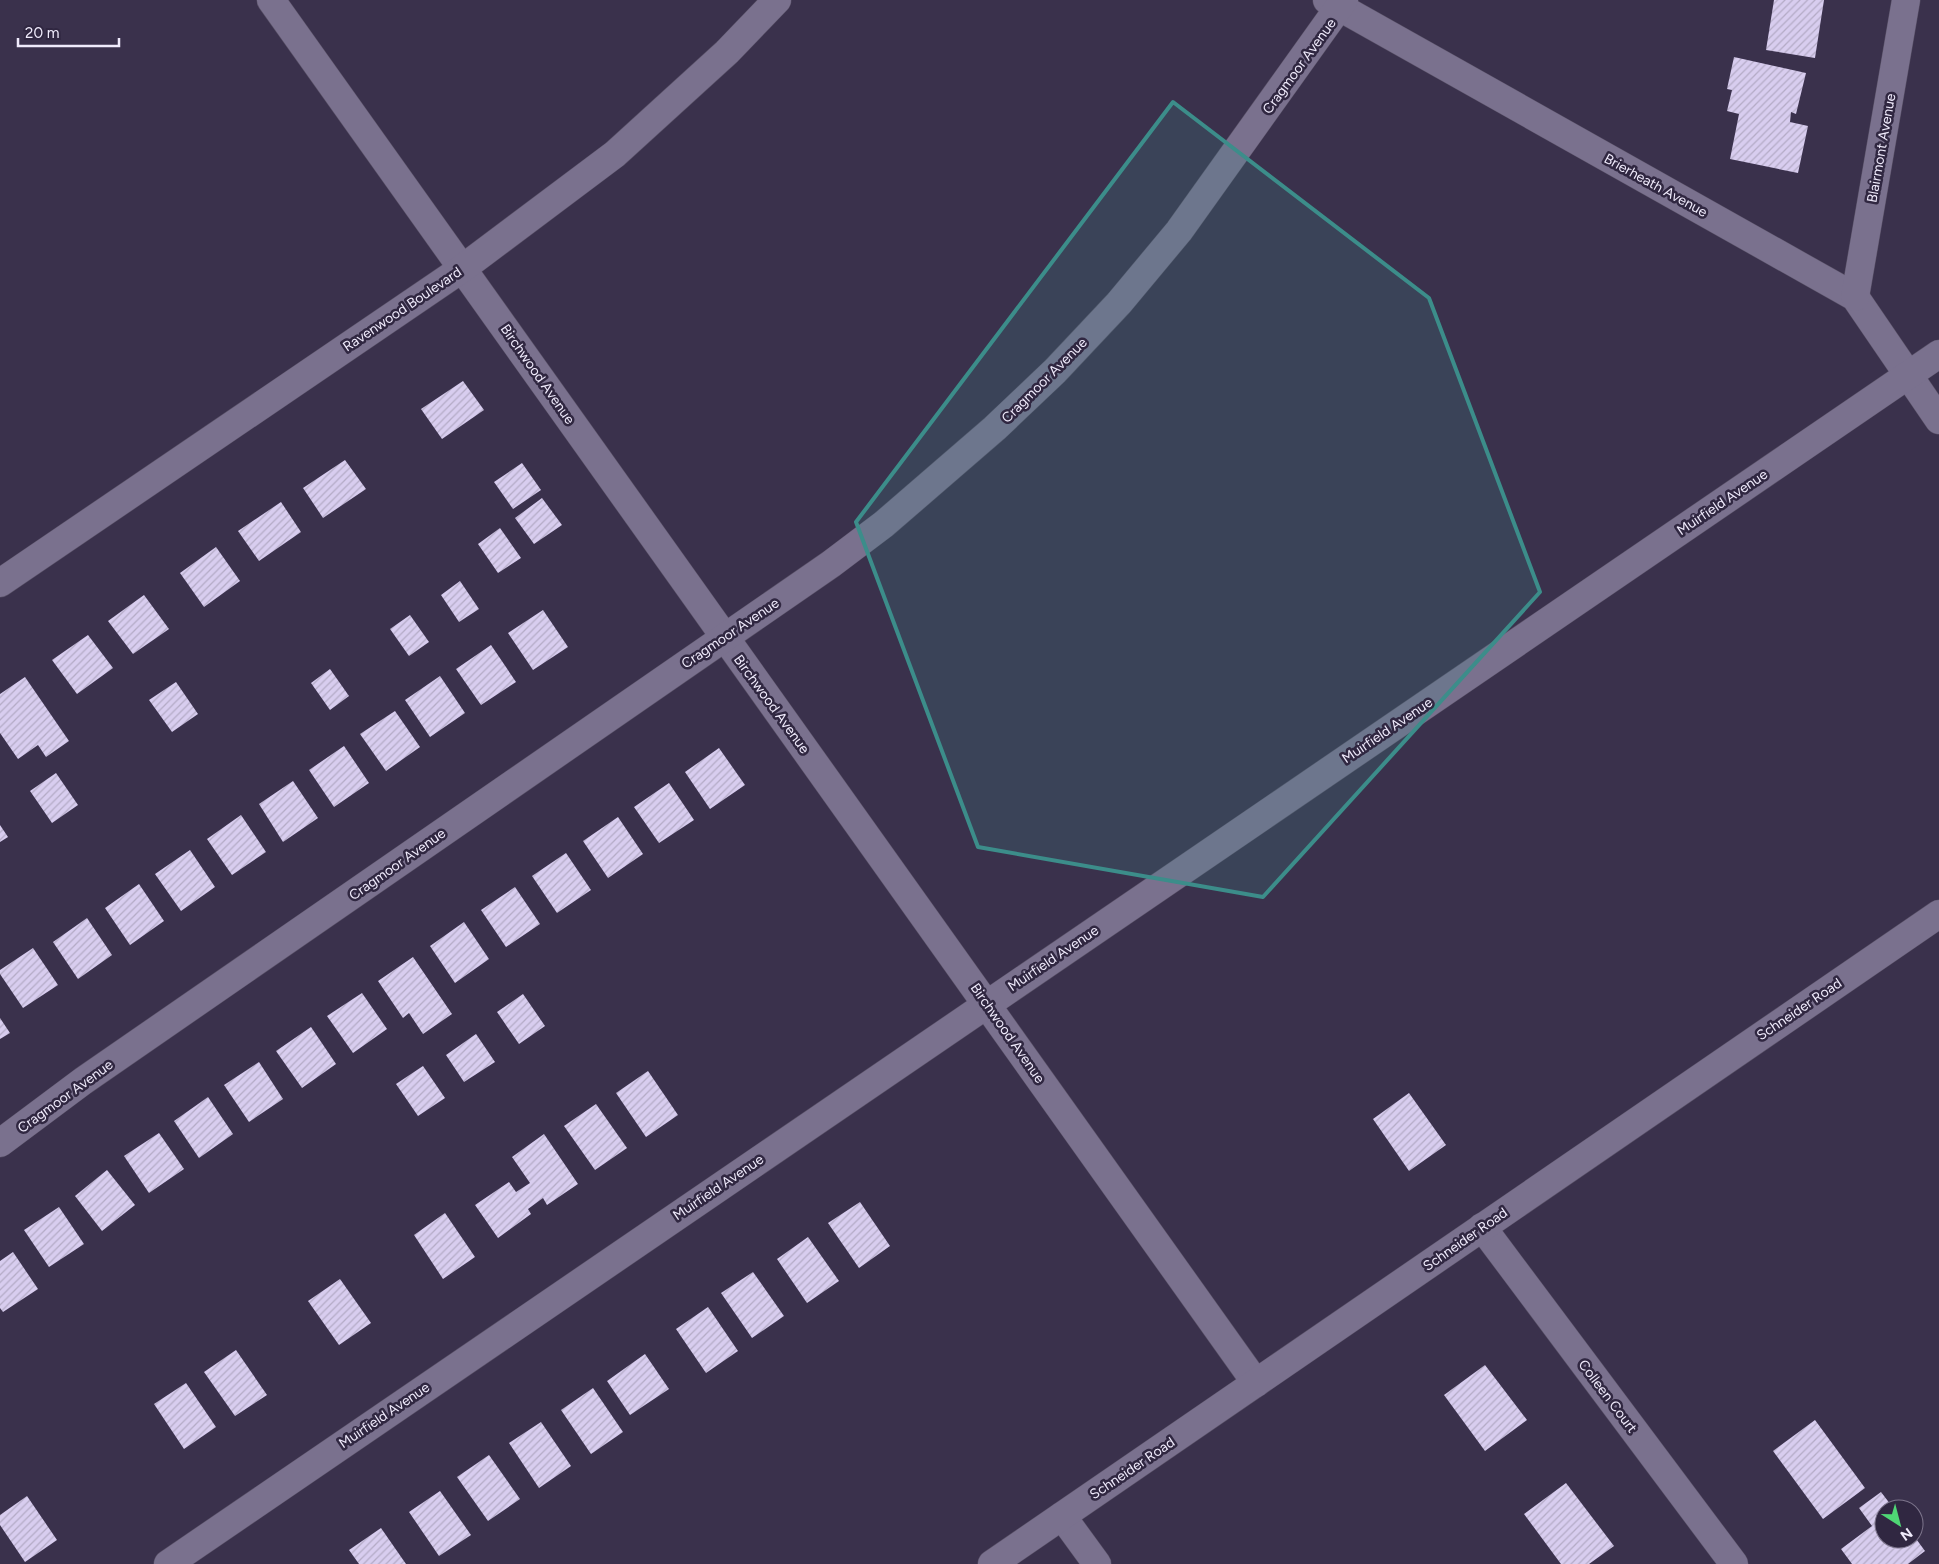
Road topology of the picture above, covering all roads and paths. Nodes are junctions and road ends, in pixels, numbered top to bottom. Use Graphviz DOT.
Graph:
graph roads {
  1 [pos="271,0"];
  2 [pos="777,0"];
  3 [pos="1906,0"];
  4 [pos="1337,3"];
  5 [pos="463,268"];
  6 [pos="1855,297"];
  7 [pos="1939,354"];
  8 [pos="1908,375"];
  9 [pos="1939,420"];
  10 [pos="0,583"];
  11 [pos="724,637"];
  12 [pos="1939,914"];
  13 [pos="987,1003"];
  14 [pos="0,1143"];
  15 [pos="1482,1227"];
  16 [pos="1256,1383"];
  17 [pos="1062,1516"];
  18 [pos="168,1564"];
  19 [pos="992,1564"];
  20 [pos="1097,1564"];
  21 [pos="1734,1564"];
  1 -- 5 [label="street, Birchwood Avenue"];
  2 -- 5 [label="street, Ravenwood Boulevard"];
  3 -- 6 [label="street, Blairmont Avenue"];
  4 -- 6 [label="street, Brierheath Avenue"];
  4 -- 11 [label="street, Cragmoor Avenue"];
  5 -- 10 [label="street, Ravenwood Boulevard"];
  5 -- 11 [label="street, Birchwood Avenue"];
  6 -- 8 [label="street, Brierheath Avenue"];
  7 -- 8 [label="street, Muirfield Avenue"];
  8 -- 9 [label="street, Brierheath Avenue"];
  8 -- 13 [label="street, Muirfield Avenue"];
  11 -- 13 [label="street, Birchwood Avenue"];
  11 -- 14 [label="street, Cragmoor Avenue"];
  12 -- 15 [label="street, Schneider Road"];
  13 -- 16 [label="street, Birchwood Avenue"];
  13 -- 18 [label="street, Muirfield Avenue"];
  15 -- 16 [label="street, Schneider Road"];
  15 -- 21 [label="street, Colleen Court"];
  16 -- 17 [label="street, Schneider Road"];
  17 -- 19 [label="street, Schneider Road"];
  17 -- 20 [label="street"];
}
